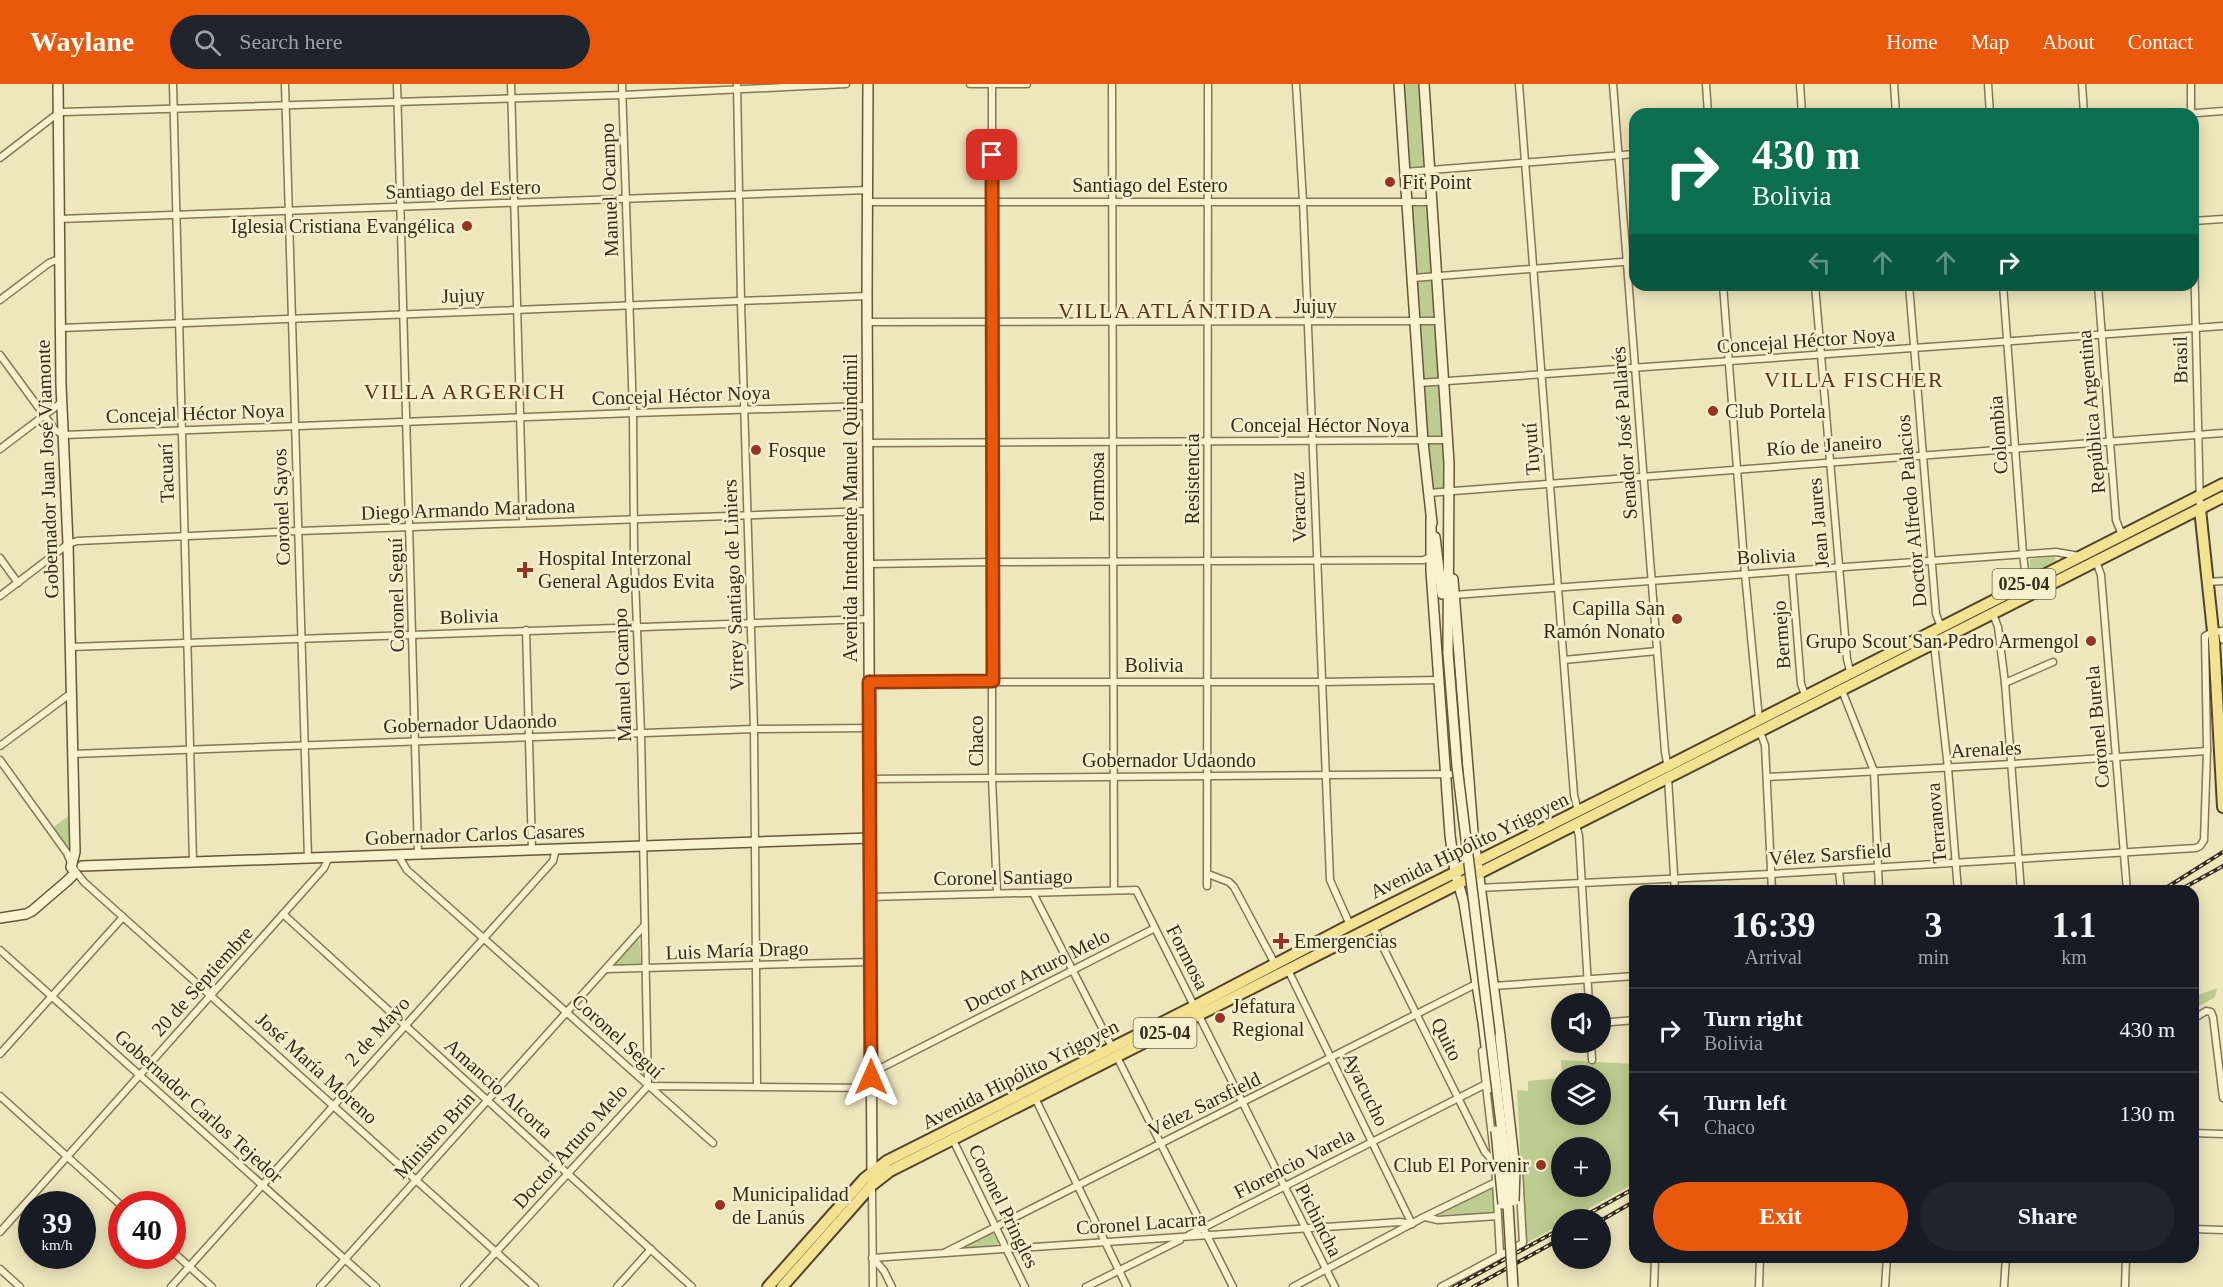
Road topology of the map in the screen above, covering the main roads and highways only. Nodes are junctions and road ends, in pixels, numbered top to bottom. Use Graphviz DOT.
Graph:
graph roads {
  1 [pos="58,84"];
  2 [pos="868,84"];
  3 [pos="1398,84"];
  4 [pos="1424,84"];
  5 [pos="2223,484"];
  6 [pos="2223,497"];
  7 [pos="2200,509"];
  8 [pos="1431,519"];
  9 [pos="1449,546"];
  10 [pos="1447,629"];
  11 [pos="2219,631"];
  12 [pos="2223,807"];
  13 [pos="870,838"];
  14 [pos="1477,862"];
  15 [pos="76,867"];
  16 [pos="1455,872"];
  17 [pos="1479,873"];
  18 [pos="1459,884"];
  19 [pos="0,918"];
  20 [pos="1197,1011"];
  21 [pos="1114,1052"];
  22 [pos="873,1171"];
  23 [pos="872,1185"];
  24 [pos="1505,1254"];
  25 [pos="768,1287"];
  26 [pos="782,1287"];
  27 [pos="1513,1287"];
  1 -- 15 [label="main road, Gobernador Juan José Viamonte"];
  2 -- 13 [label="main road, Avenida Intendente Manuel Quindimil"];
  3 -- 8 [label="main road"];
  4 -- 9 [label="main road"];
  5 -- 14 [label="main road, Avenida Hipólito Yrigoyen / 025-04"];
  6 -- 7 [label="main road, Avenida Hipólito Yrigoyen"];
  7 -- 11 [label="main road"];
  7 -- 17 [label="main road, Avenida Hipólito Yrigoyen / 025-04"];
  8 -- 10 [label="main road"];
  8 -- 16 [label="main road"];
  9 -- 10 [label="main road"];
  9 -- 14 [label="main road"];
  10 -- 24 [label="main road, bridge"];
  11 -- 12 [label="main road"];
  13 -- 15 [label="main road, Gobernador Carlos Casares"];
  13 -- 22 [label="main road, Avenida Intendente Manuel Quindimil"];
  14 -- 16 [label="main road, Avenida Hipólito Yrigoyen / 025-04"];
  14 -- 17 [label="main road"];
  15 -- 19 [label="main road"];
  16 -- 18 [label="main road"];
  16 -- 20 [label="main road, Avenida Hipólito Yrigoyen / 025-04"];
  17 -- 18 [label="main road, Avenida Hipólito Yrigoyen / 025-04"];
  17 -- 24 [label="main road, bridge"];
  18 -- 20 [label="main road, Avenida Hipólito Yrigoyen / 025-04"];
  18 -- 24 [label="main road, bridge"];
  20 -- 21 [label="main road, Avenida Hipólito Yrigoyen / 025-04"];
  21 -- 22 [label="main road, Avenida Hipólito Yrigoyen / 025-04"];
  21 -- 23 [label="main road, Avenida Hipólito Yrigoyen / 025-04"];
  22 -- 23 [label="main road, Avenida Intendente Manuel Quindimil"];
  22 -- 25 [label="main road, Avenida Hipólito Yrigoyen / 025-04"];
  23 -- 26 [label="main road, Avenida Hipólito Yrigoyen / 025-04"];
  24 -- 27 [label="main road, bridge"];
}
